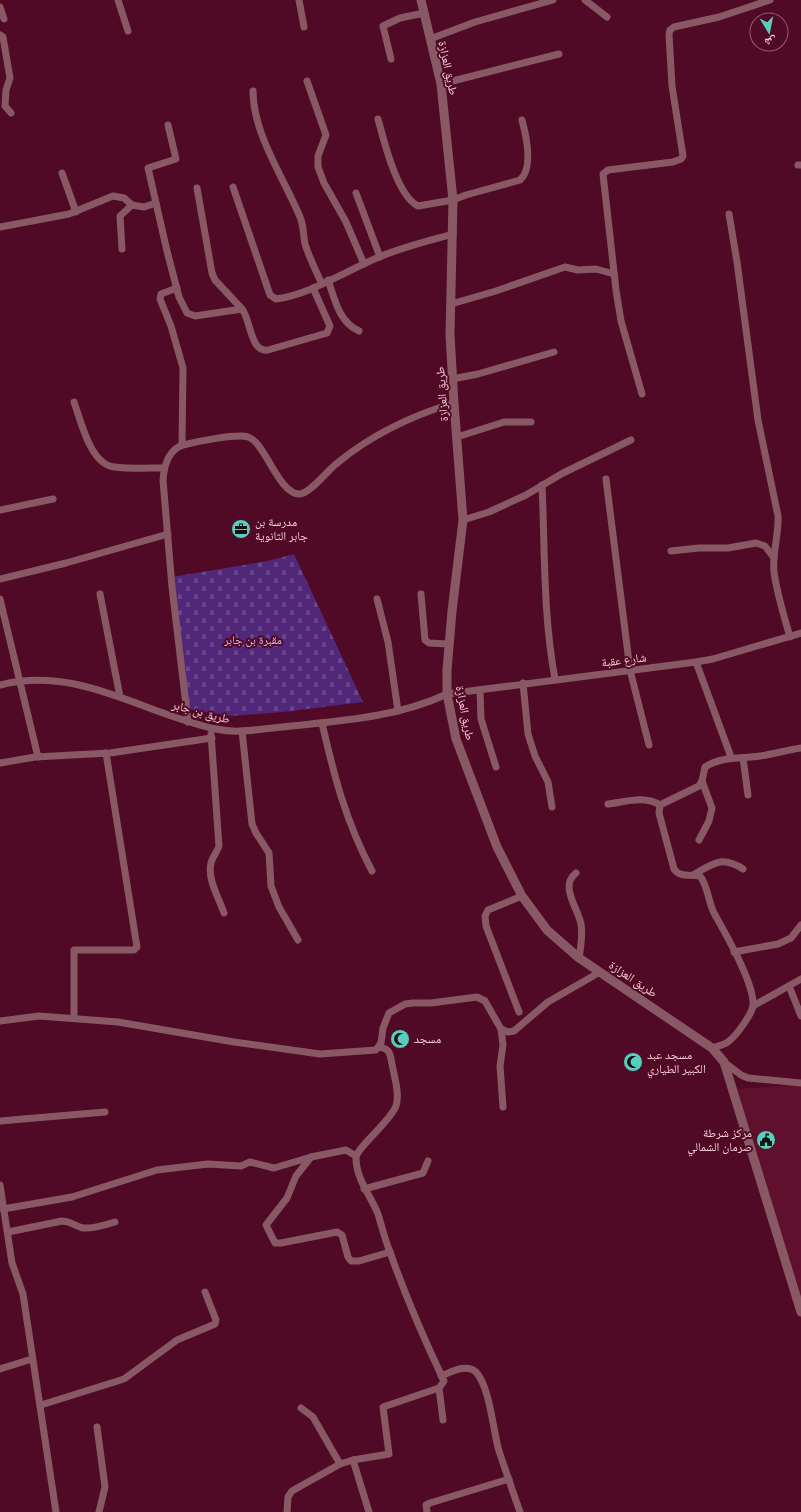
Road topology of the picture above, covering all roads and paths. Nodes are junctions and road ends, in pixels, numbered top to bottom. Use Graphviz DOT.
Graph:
graph roads {
  1 [pos="118,0"];
  2 [pos="299,0"];
  3 [pos="421,0"];
  4 [pos="553,0"];
  5 [pos="585,0"];
  6 [pos="770,0"];
  7 [pos="0,7"];
  8 [pos="424,13"];
  9 [pos="606,17"];
  10 [pos="4,19"];
  11 [pos="304,27"];
  12 [pos="128,31"];
  13 [pos="0,35"];
  14 [pos="430,39"];
  15 [pos="559,54"];
  16 [pos="391,59"];
  17 [pos="307,82"];
  18 [pos="441,84"];
  19 [pos="253,91"];
  20 [pos="11,113"];
  21 [pos="378,119"];
  22 [pos="522,120"];
  23 [pos="168,125"];
  24 [pos="62,173"];
  25 [pos="233,187"];
  26 [pos="197,188"];
  27 [pos="356,193"];
  28 [pos="453,200"];
  29 [pos="156,202"];
  30 [pos="132,206"];
  31 [pos="76,212"];
  32 [pos="729,214"];
  33 [pos="0,226"];
  34 [pos="452,234"];
  35 [pos="122,249"];
  36 [pos="380,257"];
  37 [pos="364,264"];
  38 [pos="614,274"];
  39 [pos="325,282"];
  40 [pos="177,288"];
  41 [pos="313,288"];
  42 [pos="451,304"];
  43 [pos="242,309"];
  44 [pos="359,332"];
  45 [pos="554,352"];
  46 [pos="452,379"];
  47 [pos="642,394"];
  48 [pos="74,402"];
  49 [pos="454,403"];
  50 [pos="531,422"];
  51 [pos="457,437"];
  52 [pos="631,440"];
  53 [pos="182,445"];
  54 [pos="164,468"];
  55 [pos="606,479"];
  56 [pos="542,485"];
  57 [pos="53,499"];
  58 [pos="0,510"];
  59 [pos="463,520"];
  60 [pos="168,534"];
  61 [pos="671,551"];
  62 [pos="774,558"];
  63 [pos="0,579"];
  64 [pos="100,594"];
  65 [pos="421,594"];
  66 [pos="0,599"];
  67 [pos="377,599"];
  68 [pos="801,634"];
  69 [pos="790,637"];
  70 [pos="449,644"];
  71 [pos="696,662"];
  72 [pos="630,670"];
  73 [pos="556,679"];
  74 [pos="20,680"];
  75 [pos="523,683"];
  76 [pos="0,685"];
  77 [pos="480,690"];
  78 [pos="447,694"];
  79 [pos="120,698"];
  80 [pos="398,712"];
  81 [pos="188,722"];
  82 [pos="322,723"];
  83 [pos="211,728"];
  84 [pos="242,731"];
  85 [pos="212,738"];
  86 [pos="649,745"];
  87 [pos="801,748"];
  88 [pos="106,753"];
  89 [pos="38,757"];
  90 [pos="731,757"];
  91 [pos="743,758"];
  92 [pos="0,763"];
  93 [pos="496,768"];
  94 [pos="702,780"];
  95 [pos="748,795"];
  96 [pos="608,804"];
  97 [pos="660,805"];
  98 [pos="552,806"];
  99 [pos="699,840"];
  100 [pos="743,869"];
  101 [pos="372,871"];
  102 [pos="576,872"];
  103 [pos="693,875"];
  104 [pos="522,896"];
  105 [pos="224,913"];
  106 [pos="801,925"];
  107 [pos="298,940"];
  108 [pos="734,952"];
  109 [pos="579,958"];
  110 [pos="600,972"];
  111 [pos="801,979"];
  112 [pos="789,986"];
  113 [pos="753,1006"];
  114 [pos="519,1012"];
  115 [pos="801,1016"];
  116 [pos="74,1018"];
  117 [pos="0,1021"];
  118 [pos="501,1029"];
  119 [pos="379,1047"];
  120 [pos="712,1048"];
  121 [pos="724,1062"];
  122 [pos="801,1083"];
  123 [pos="503,1107"];
  124 [pos="105,1112"];
  125 [pos="0,1121"];
  126 [pos="356,1156"];
  127 [pos="311,1157"];
  128 [pos="428,1161"];
  129 [pos="0,1185"];
  130 [pos="364,1189"];
  131 [pos="3,1209"];
  132 [pos="115,1222"];
  133 [pos="5,1228"];
  134 [pos="390,1252"];
  135 [pos="205,1292"];
  136 [pos="801,1312"];
  137 [pos="32,1359"];
  138 [pos="0,1369"];
  139 [pos="442,1376"];
  140 [pos="439,1388"];
  141 [pos="41,1405"];
  142 [pos="301,1408"];
  143 [pos="443,1420"];
  144 [pos="97,1426"];
  145 [pos="353,1460"];
  146 [pos="340,1464"];
  147 [pos="509,1479"];
  148 [pos="56,1512"];
  149 [pos="99,1512"];
  150 [pos="287,1512"];
  151 [pos="369,1512"];
  152 [pos="427,1512"];
  153 [pos="520,1512"];
  1 -- 12 [label="street"];
  2 -- 11 [label="street"];
  3 -- 8 [label="street, طريق العزازة"];
  4 -- 14 [label="street"];
  5 -- 9 [label="street"];
  6 -- 38 [label="street"];
  7 -- 10 [label="street"];
  8 -- 14 [label="street, طريق العزازة"];
  8 -- 16 [label="street"];
  13 -- 20 [label="street"];
  14 -- 18 [label="street, طريق العزازة"];
  15 -- 18 [label="street"];
  17 -- 37 [label="street"];
  18 -- 28 [label="street, طريق العزازة"];
  19 -- 39 [label="street"];
  21 -- 28 [label="street"];
  22 -- 28 [label="street"];
  23 -- 29 [label="street"];
  24 -- 31 [label="street"];
  25 -- 41 [label="street"];
  26 -- 43 [label="street"];
  27 -- 36 [label="street"];
  28 -- 34 [label="street, طريق العزازة"];
  29 -- 30 [label="street"];
  29 -- 40 [label="street"];
  30 -- 31 [label="street"];
  30 -- 35 [label="street"];
  31 -- 33 [label="street"];
  32 -- 62 [label="street"];
  34 -- 36 [label="street"];
  34 -- 42 [label="street, طريق العزازة"];
  36 -- 37 [label="street"];
  37 -- 39 [label="street"];
  38 -- 42 [label="street"];
  38 -- 47 [label="street"];
  39 -- 41 [label="street"];
  39 -- 44 [label="street"];
  40 -- 43 [label="street"];
  40 -- 53 [label="street"];
  41 -- 43 [label="street"];
  42 -- 46 [label="street, طريق العزازة"];
  45 -- 46 [label="street"];
  46 -- 49 [label="street, طريق العزازة"];
  48 -- 54 [label="street"];
  49 -- 51 [label="street, طريق العزازة"];
  49 -- 53 [label="street"];
  50 -- 51 [label="street"];
  51 -- 59 [label="street, طريق العزازة"];
  52 -- 56 [label="street"];
  53 -- 54 [label="street"];
  54 -- 60 [label="street"];
  55 -- 72 [label="street"];
  56 -- 59 [label="street"];
  56 -- 73 [label="street"];
  57 -- 58 [label="street"];
  59 -- 70 [label="street, طريق العزازة"];
  60 -- 63 [label="street"];
  60 -- 81 [label="street"];
  61 -- 62 [label="street"];
  62 -- 69 [label="street"];
  64 -- 79 [label="street"];
  65 -- 70 [label="street"];
  66 -- 74 [label="street"];
  67 -- 80 [label="street"];
  68 -- 69 [label="street, شارع عقبة"];
  69 -- 71 [label="street, شارع عقبة"];
  70 -- 78 [label="street, طريق العزازة"];
  71 -- 72 [label="street, شارع عقبة"];
  71 -- 90 [label="street"];
  72 -- 73 [label="street, شارع عقبة"];
  72 -- 86 [label="street"];
  73 -- 75 [label="street, شارع عقبة"];
  74 -- 76 [label="street, طريق بن جابر"];
  74 -- 79 [label="street, طريق بن جابر"];
  74 -- 89 [label="street"];
  75 -- 77 [label="street, شارع عقبة"];
  75 -- 98 [label="street"];
  77 -- 78 [label="street, شارع عقبة"];
  77 -- 93 [label="street"];
  78 -- 80 [label="street, طريق بن جابر"];
  78 -- 104 [label="street, طريق العزازة"];
  79 -- 81 [label="street, طريق بن جابر"];
  80 -- 82 [label="street, طريق بن جابر"];
  81 -- 83 [label="street, طريق بن جابر"];
  82 -- 84 [label="street, طريق بن جابر"];
  82 -- 101 [label="street"];
  83 -- 84 [label="street, طريق بن جابر"];
  83 -- 85 [label="street"];
  84 -- 107 [label="street"];
  85 -- 88 [label="street"];
  85 -- 105 [label="street"];
  87 -- 91 [label="street"];
  88 -- 89 [label="street"];
  88 -- 116 [label="street"];
  89 -- 92 [label="street"];
  90 -- 91 [label="street"];
  90 -- 94 [label="street"];
  91 -- 95 [label="street"];
  94 -- 97 [label="street"];
  94 -- 99 [label="street"];
  96 -- 97 [label="street"];
  97 -- 103 [label="street"];
  100 -- 103 [label="street"];
  102 -- 109 [label="street"];
  103 -- 108 [label="street"];
  104 -- 109 [label="street, طريق العزازة"];
  104 -- 114 [label="street"];
  106 -- 108 [label="street"];
  108 -- 113 [label="street"];
  109 -- 110 [label="street, طريق العزازة"];
  110 -- 118 [label="street"];
  110 -- 120 [label="street, طريق العزازة"];
  111 -- 112 [label="street"];
  112 -- 113 [label="street"];
  112 -- 115 [label="street"];
  113 -- 120 [label="street"];
  116 -- 117 [label="street"];
  116 -- 119 [label="street"];
  118 -- 119 [label="street"];
  118 -- 123 [label="street"];
  119 -- 126 [label="street"];
  120 -- 121 [label="street, طريق العزازة"];
  121 -- 122 [label="street"];
  121 -- 136 [label="street, طريق العزازة"];
  124 -- 125 [label="street"];
  126 -- 127 [label="street"];
  126 -- 130 [label="street"];
  127 -- 131 [label="street"];
  127 -- 134 [label="street"];
  128 -- 130 [label="street"];
  129 -- 131 [label="street"];
  130 -- 134 [label="street"];
  131 -- 133 [label="street"];
  132 -- 133 [label="street"];
  133 -- 137 [label="street"];
  134 -- 139 [label="street"];
  135 -- 141 [label="street"];
  137 -- 138 [label="street"];
  137 -- 141 [label="street"];
  139 -- 140 [label="street"];
  139 -- 147 [label="street"];
  140 -- 143 [label="street"];
  140 -- 145 [label="street"];
  141 -- 148 [label="street"];
  142 -- 146 [label="street"];
  144 -- 149 [label="street"];
  145 -- 146 [label="street"];
  145 -- 151 [label="street"];
  146 -- 150 [label="street"];
  147 -- 152 [label="street"];
  147 -- 153 [label="street"];
}
